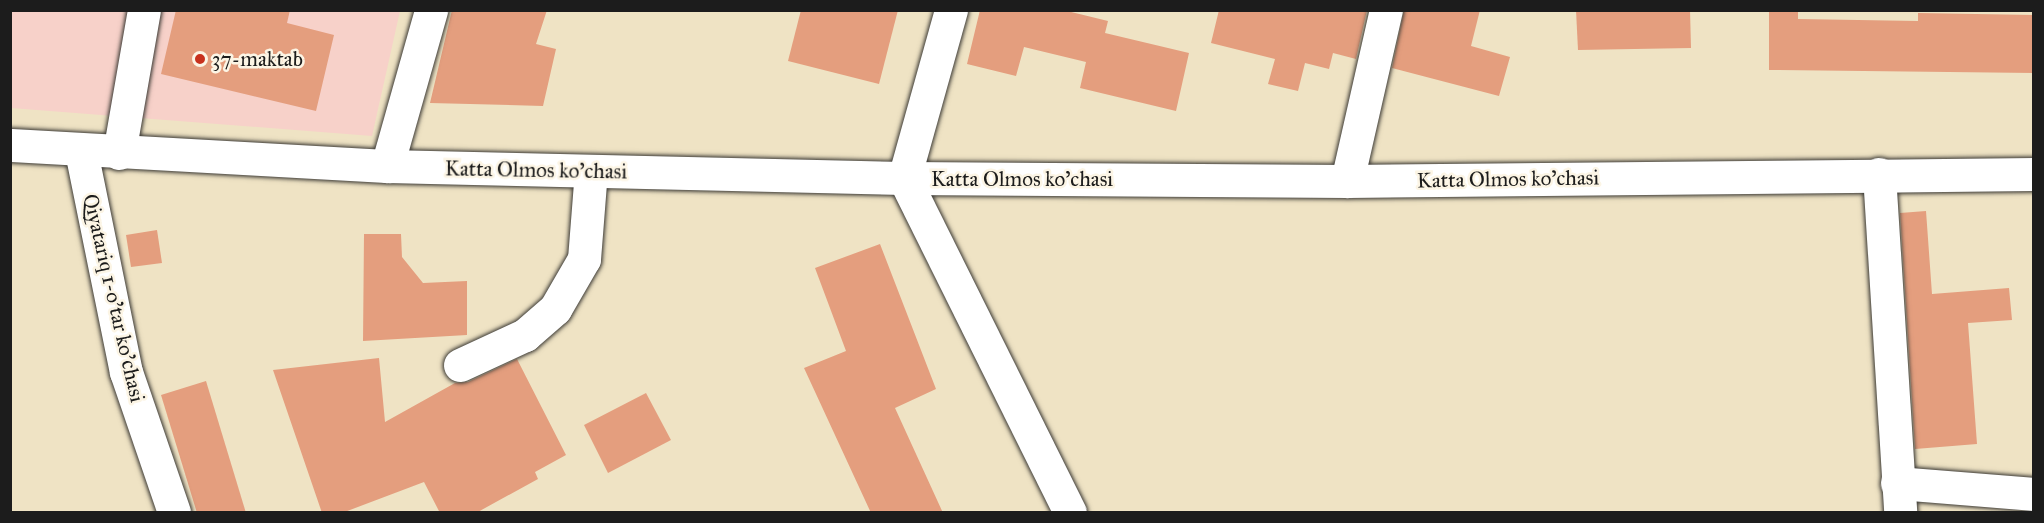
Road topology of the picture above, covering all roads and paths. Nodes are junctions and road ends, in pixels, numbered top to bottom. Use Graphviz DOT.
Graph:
graph roads {
  1 [pos="144,10"];
  2 [pos="431,10"];
  3 [pos="951,10"];
  4 [pos="1386,10"];
  5 [pos="10,145"];
  6 [pos="81,151"];
  7 [pos="119,153"];
  8 [pos="387,166"];
  9 [pos="591,171"];
  10 [pos="1879,174"];
  11 [pos="2034,174"];
  12 [pos="904,178"];
  13 [pos="1347,181"];
  14 [pos="460,365"];
  15 [pos="2034,494"];
  16 [pos="1898,498"];
  17 [pos="174,513"];
  18 [pos="1070,513"];
  1 -- 7 [label="street"];
  2 -- 8 [label="street"];
  3 -- 12 [label="street"];
  4 -- 13 [label="street"];
  5 -- 6 [label="street, Katta Olmos ko'chasi"];
  6 -- 7 [label="street, Katta Olmos ko'chasi"];
  6 -- 17 [label="street, Qiyatariq 1-o'tar ko'chasi"];
  7 -- 8 [label="street, Katta Olmos ko'chasi"];
  8 -- 9 [label="street, Katta Olmos ko'chasi"];
  9 -- 12 [label="street, Katta Olmos ko'chasi"];
  9 -- 14 [label="street"];
  10 -- 11 [label="street, Katta Olmos ko'chasi"];
  10 -- 13 [label="street, Katta Olmos ko'chasi"];
  10 -- 16 [label="street"];
  12 -- 13 [label="street, Katta Olmos ko'chasi"];
  12 -- 18 [label="street"];
  15 -- 16 [label="street"];
}
